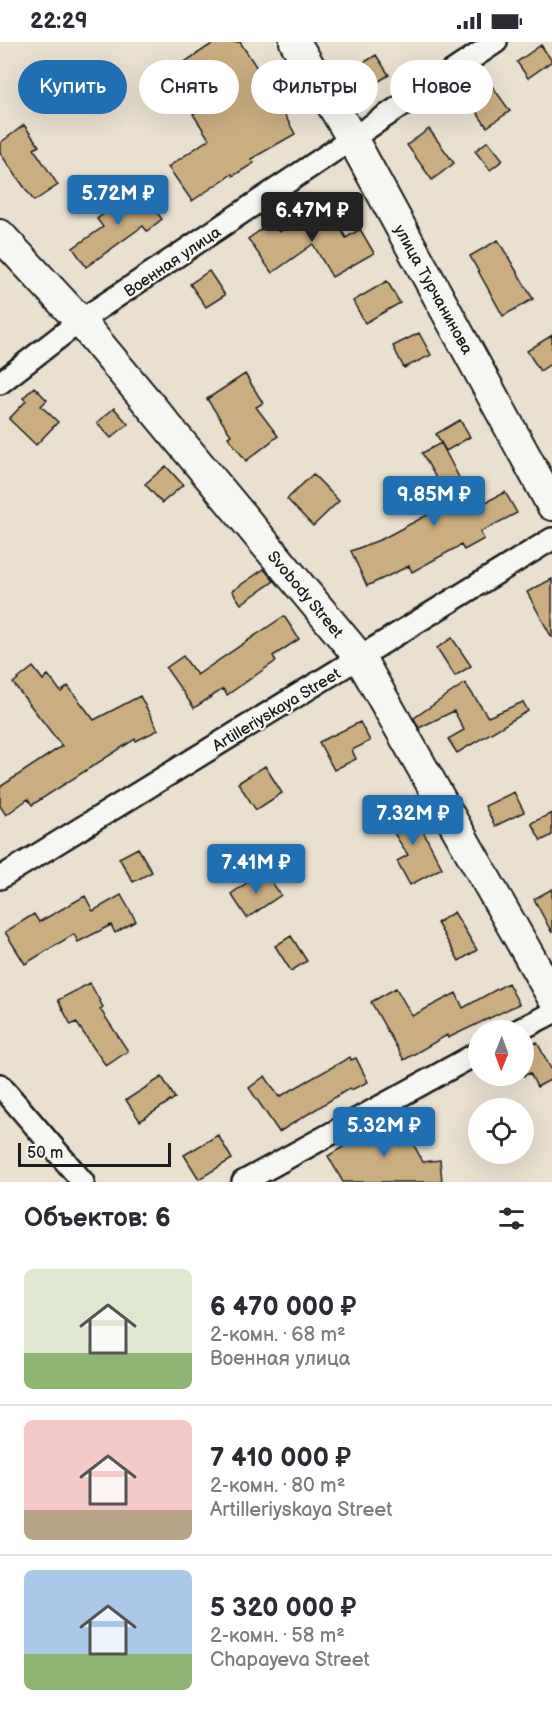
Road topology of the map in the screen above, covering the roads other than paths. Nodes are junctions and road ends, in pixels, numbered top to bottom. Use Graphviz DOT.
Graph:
graph roads {
  1 [pos="295,42"];
  2 [pos="496,42"];
  3 [pos="353,140"];
  4 [pos="0,235"];
  5 [pos="80,321"];
  6 [pos="0,383"];
  7 [pos="552,505"];
  8 [pos="552,539"];
  9 [pos="360,658"];
  10 [pos="0,878"];
  11 [pos="552,996"];
  12 [pos="552,1013"];
  13 [pos="534,1022"];
  14 [pos="468,1058"];
  15 [pos="0,1086"];
  16 [pos="83,1182"];
  17 [pos="243,1182"];
  1 -- 3 [label="street, улица Турчанинова"];
  2 -- 3 [label="street, Военная улица"];
  3 -- 5 [label="street, Военная улица"];
  3 -- 7 [label="street, улица Турчанинова"];
  4 -- 5 [label="street, Svobody Street"];
  5 -- 6 [label="street, Военная улица"];
  5 -- 9 [label="street, Svobody Street"];
  8 -- 9 [label="street, Artilleriyskaya Street"];
  9 -- 10 [label="street, Artilleriyskaya Street"];
  9 -- 11 [label="street, Svobody Street"];
  12 -- 13 [label="street"];
  14 -- 17 [label="street"];
  15 -- 16 [label="street"];
}
